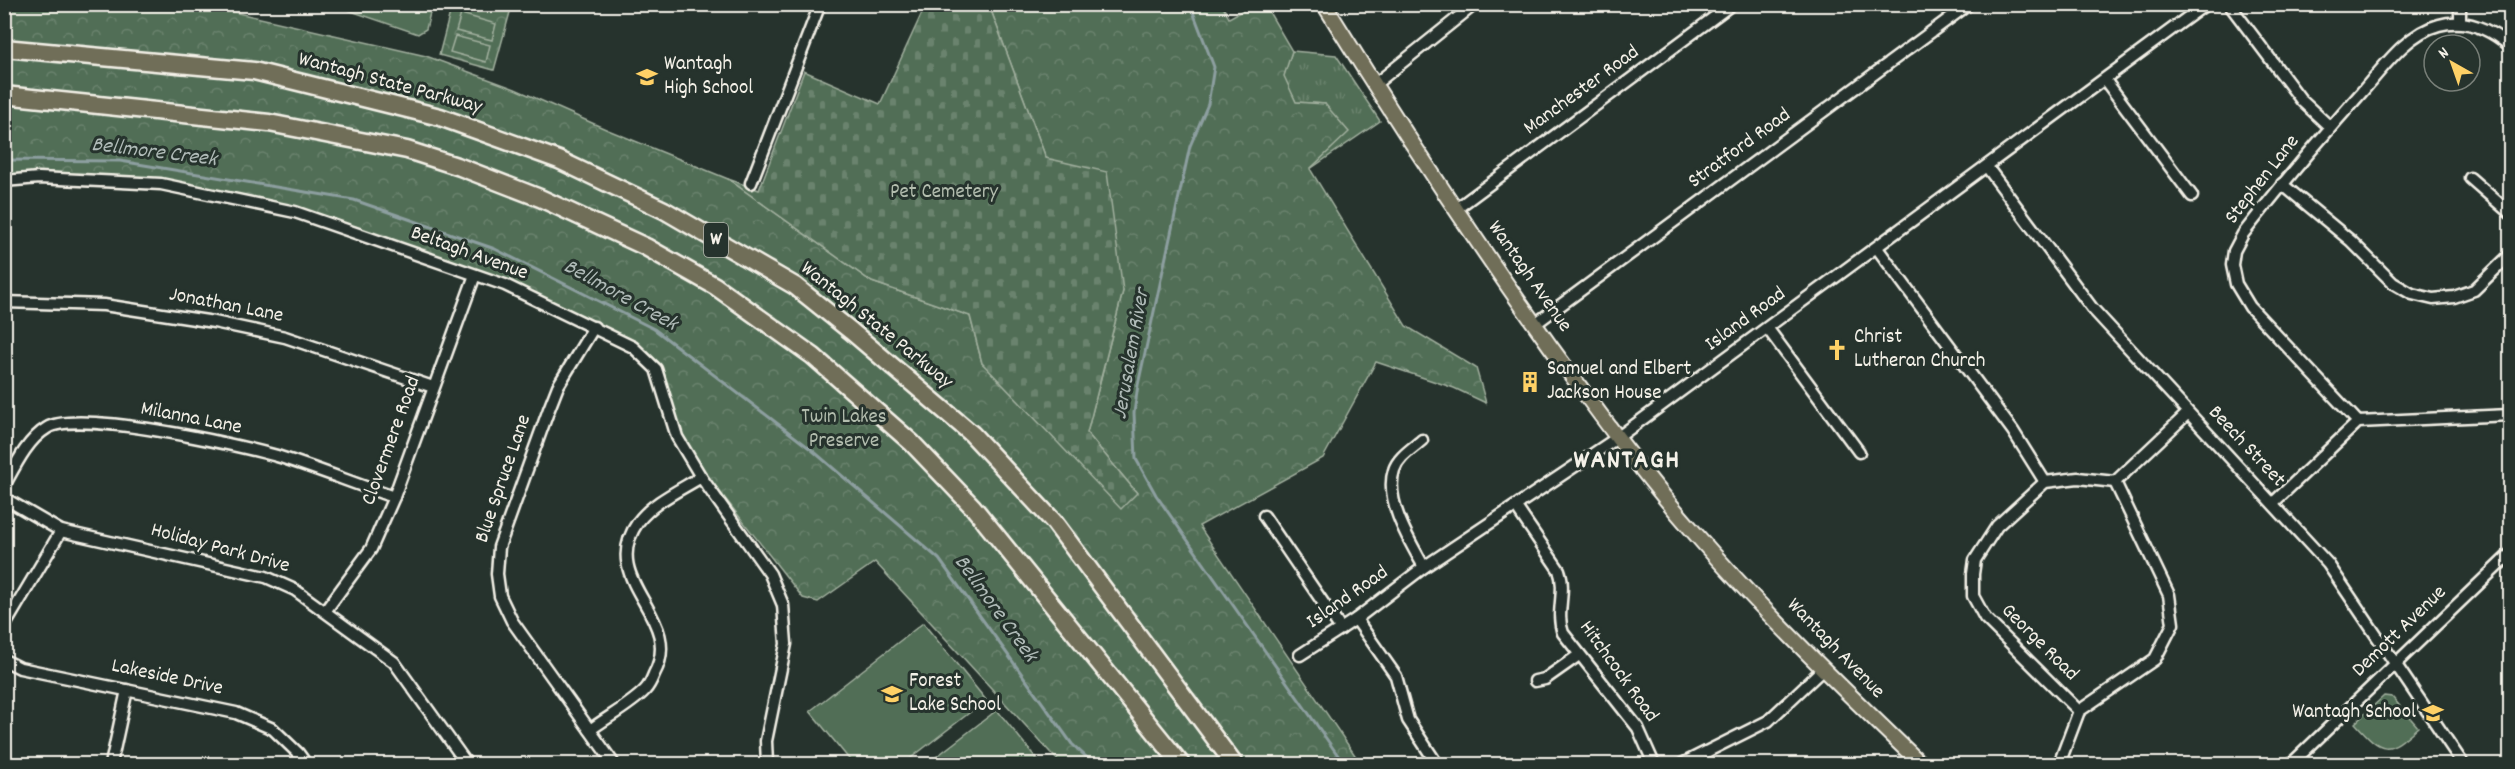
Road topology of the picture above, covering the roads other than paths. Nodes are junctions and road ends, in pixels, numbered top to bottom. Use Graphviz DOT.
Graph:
graph roads {
  1 [pos="820,4"];
  2 [pos="1324,4"];
  3 [pos="1475,4"];
  4 [pos="1732,4"];
  5 [pos="1969,4"];
  6 [pos="2206,4"];
  7 [pos="2229,4"];
  8 [pos="2460,4"];
  9 [pos="2460,21"];
  10 [pos="2511,46"];
  11 [pos="4,48"];
  12 [pos="2105,80"];
  13 [pos="1374,85"];
  14 [pos="4,95"];
  15 [pos="2330,127"];
  16 [pos="1987,166"];
  17 [pos="2470,178"];
  18 [pos="4,181"];
  19 [pos="751,183"];
  20 [pos="2282,184"];
  21 [pos="2192,196"];
  22 [pos="1456,209"];
  23 [pos="2511,213"];
  24 [pos="1877,248"];
  25 [pos="2511,255"];
  26 [pos="475,275"];
  27 [pos="4,302"];
  28 [pos="1535,324"];
  29 [pos="594,327"];
  30 [pos="1768,329"];
  31 [pos="433,387"];
  32 [pos="2188,413"];
  33 [pos="2511,415"];
  34 [pos="2358,422"];
  35 [pos="1617,438"];
  36 [pos="1422,440"];
  37 [pos="1859,453"];
  38 [pos="701,477"];
  39 [pos="2045,482"];
  40 [pos="2115,482"];
  41 [pos="4,486"];
  42 [pos="394,497"];
  43 [pos="4,498"];
  44 [pos="2272,503"];
  45 [pos="1516,507"];
  46 [pos="1264,516"];
  47 [pos="61,531"];
  48 [pos="2511,554"];
  49 [pos="1425,567"];
  50 [pos="326,610"];
  51 [pos="1356,619"];
  52 [pos="4,627"];
  53 [pos="1341,629"];
  54 [pos="1300,655"];
  55 [pos="1578,655"];
  56 [pos="4,660"];
  57 [pos="2395,663"];
  58 [pos="1823,669"];
  59 [pos="1535,681"];
  60 [pos="127,690"];
  61 [pos="2079,711"];
  62 [pos="590,730"];
  63 [pos="298,753"];
  64 [pos="111,765"];
  65 [pos="291,765"];
  66 [pos="306,765"];
  67 [pos="467,765"];
  68 [pos="614,765"];
  69 [pos="767,765"];
  70 [pos="1181,765"];
  71 [pos="1234,765"];
  72 [pos="1437,765"];
  73 [pos="1654,765"];
  74 [pos="1682,765"];
  75 [pos="1921,765"];
  76 [pos="2060,765"];
  77 [pos="2291,765"];
  78 [pos="2463,765"];
  1 -- 19 [label="street"];
  2 -- 13 [label="main road, Wantagh Avenue"];
  3 -- 13 [label="street"];
  4 -- 22 [label="street, Manchester Road"];
  5 -- 28 [label="street, Stratford Road"];
  6 -- 12 [label="street, Island Road"];
  7 -- 15 [label="street"];
  8 -- 9 [label="street"];
  9 -- 10 [label="street"];
  9 -- 15 [label="street, Stephen Lane"];
  11 -- 71 [label="highway, Wantagh State Parkway / W"];
  12 -- 16 [label="street, Island Road"];
  12 -- 21 [label="street"];
  13 -- 22 [label="main road, Wantagh Avenue"];
  14 -- 70 [label="highway, W"];
  15 -- 20 [label="street, Stephen Lane"];
  16 -- 24 [label="street, Island Road"];
  16 -- 32 [label="street, Beech Street"];
  17 -- 23 [label="street"];
  18 -- 26 [label="street, Beltagh Avenue"];
  20 -- 25 [label="street"];
  20 -- 34 [label="street, Stephen Lane"];
  22 -- 28 [label="main road, Wantagh Avenue"];
  24 -- 30 [label="street, Island Road"];
  24 -- 39 [label="street"];
  26 -- 29 [label="street, Beltagh Avenue"];
  26 -- 31 [label="street, Clovermere Road"];
  27 -- 31 [label="street, Jonathan Lane"];
  28 -- 35 [label="main road, Wantagh Avenue"];
  29 -- 38 [label="street, Beltagh Avenue"];
  29 -- 62 [label="street, Blue Spruce Lane"];
  30 -- 35 [label="street, Island Road"];
  30 -- 37 [label="street"];
  31 -- 42 [label="street, Clovermere Road"];
  32 -- 40 [label="street"];
  32 -- 44 [label="street, Beech Street"];
  33 -- 34 [label="street"];
  34 -- 44 [label="street"];
  35 -- 45 [label="street, Island Road"];
  35 -- 58 [label="main road, Wantagh Avenue"];
  36 -- 49 [label="street"];
  38 -- 62 [label="street"];
  38 -- 69 [label="street, Beltagh Avenue"];
  39 -- 40 [label="street"];
  39 -- 61 [label="street, George Road"];
  40 -- 61 [label="street"];
  41 -- 42 [label="street, Milanna Lane"];
  42 -- 50 [label="street, Clovermere Road"];
  43 -- 47 [label="street, Holiday Park Drive"];
  44 -- 57 [label="street, Beech Street"];
  45 -- 49 [label="street, Island Road"];
  45 -- 55 [label="street, Hitchcock Road"];
  46 -- 53 [label="street"];
  47 -- 50 [label="street, Holiday Park Drive"];
  47 -- 52 [label="street"];
  48 -- 57 [label="street, Demott Avenue"];
  49 -- 51 [label="street, Island Road"];
  50 -- 67 [label="street, Holiday Park Drive"];
  51 -- 53 [label="street, Island Road"];
  51 -- 72 [label="street"];
  53 -- 54 [label="street, Island Road"];
  55 -- 59 [label="street"];
  55 -- 73 [label="street, Hitchcock Road"];
  56 -- 60 [label="street, Lakeside Drive"];
  57 -- 77 [label="street, Demott Avenue"];
  57 -- 78 [label="street, Beech Street"];
  58 -- 74 [label="street"];
  58 -- 75 [label="main road, Wantagh Avenue"];
  60 -- 63 [label="street, Lakeside Drive"];
  60 -- 64 [label="street"];
  61 -- 76 [label="street"];
  62 -- 68 [label="street, Blue Spruce Lane"];
  63 -- 65 [label="street"];
  63 -- 66 [label="street, Lakeside Drive"];
}
